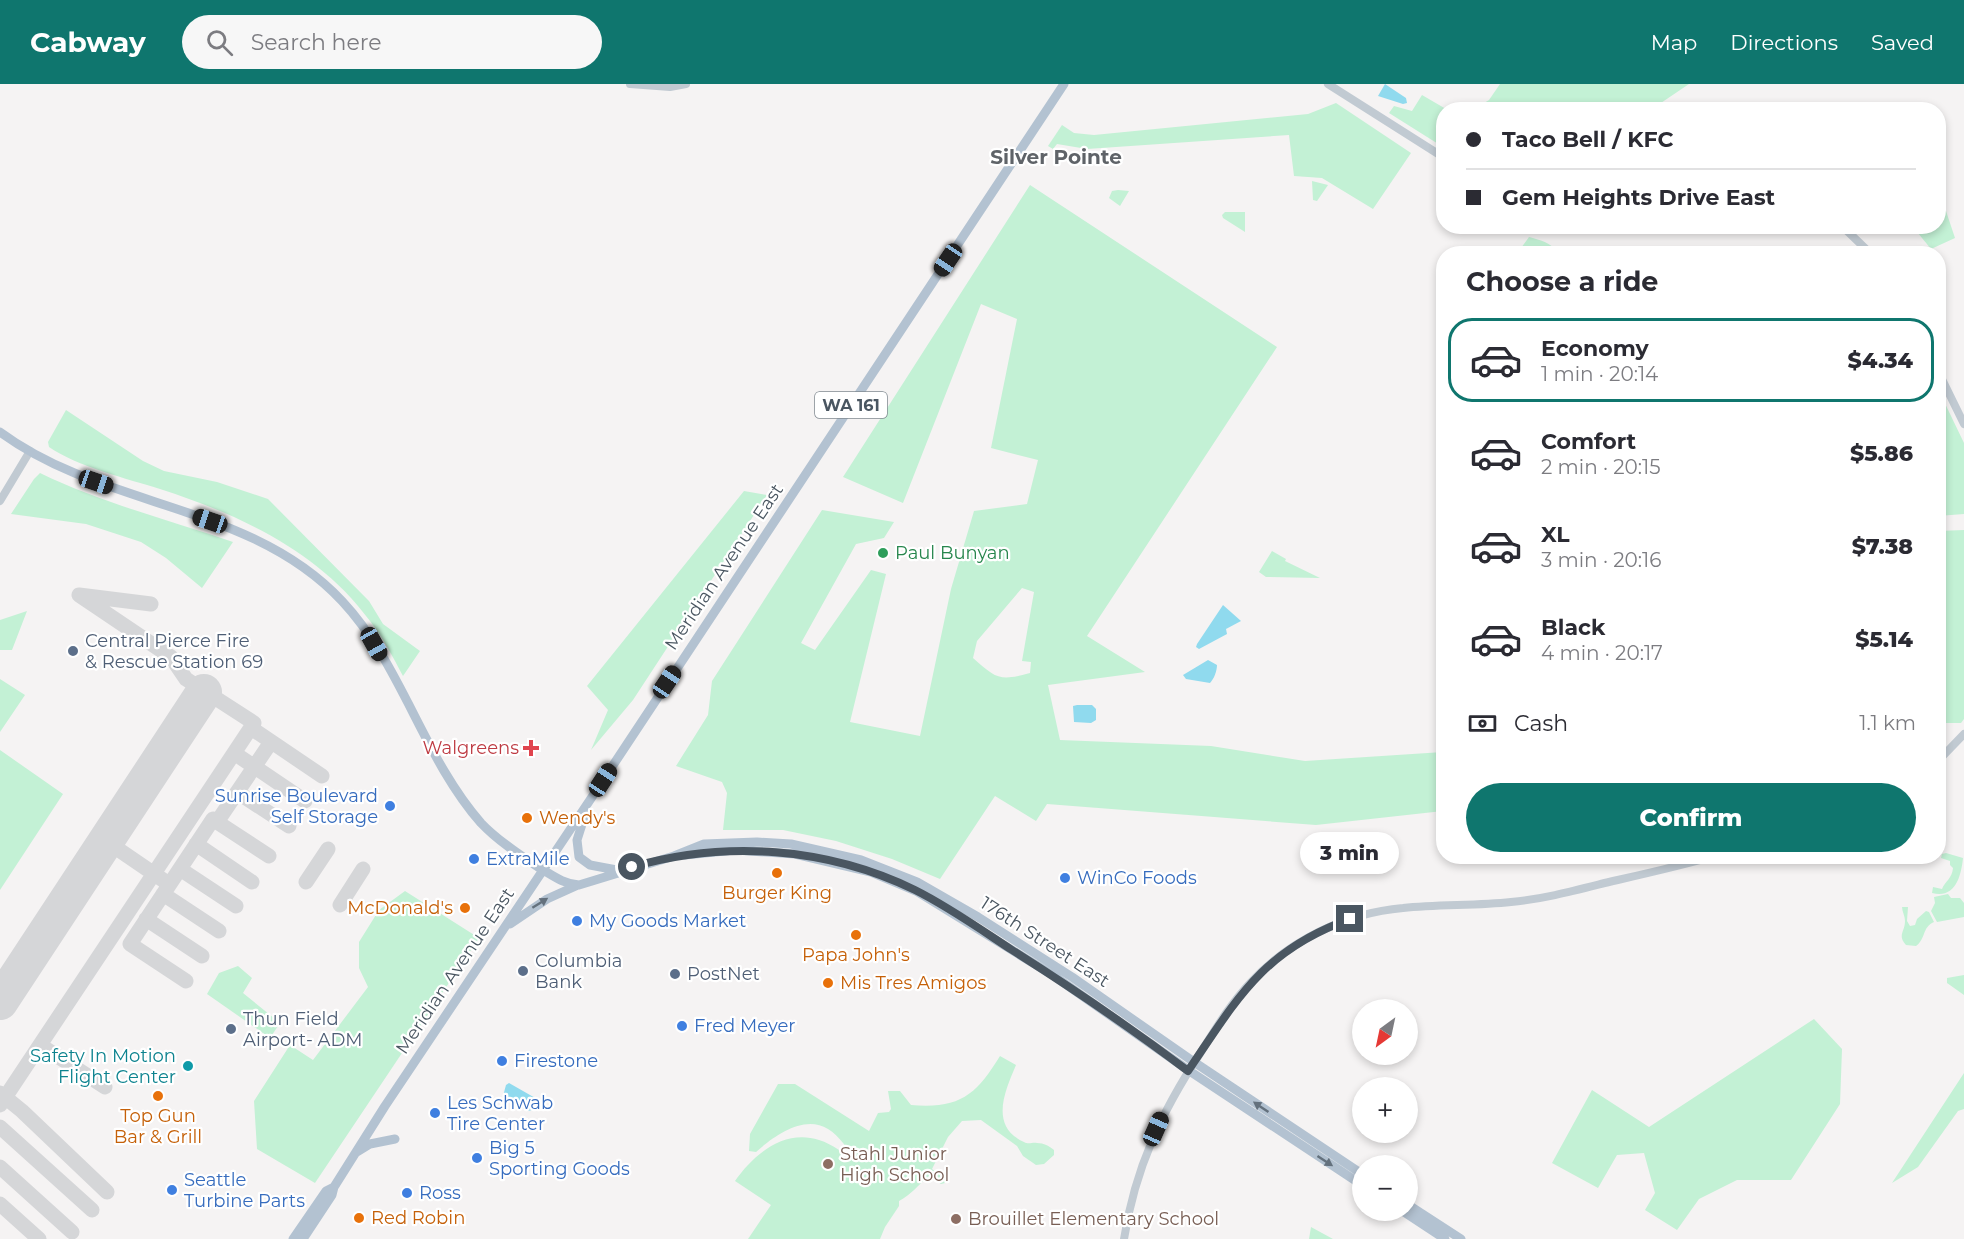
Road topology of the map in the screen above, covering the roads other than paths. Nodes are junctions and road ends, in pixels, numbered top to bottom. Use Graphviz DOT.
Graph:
graph roads {
  1 [pos="686,84"];
  2 [pos="1064,84"];
  3 [pos="1328,84"];
  4 [pos="632,85"];
  5 [pos="1436,153"];
  6 [pos="1850,234"];
  7 [pos="1863,246"];
  8 [pos="1946,387"];
  9 [pos="1964,424"];
  10 [pos="0,432"];
  11 [pos="30,451"];
  12 [pos="0,501"];
  13 [pos="1964,734"];
  14 [pos="1946,753"];
  15 [pos="590,800"];
  16 [pos="757,842"];
  17 [pos="708,852"];
  18 [pos="674,856"];
  19 [pos="1681,864"];
  20 [pos="543,870"];
  21 [pos="622,871"];
  22 [pos="579,885"];
  23 [pos="505,927"];
  24 [pos="1191,1066"];
  25 [pos="394,1139"];
  26 [pos="355,1154"];
  27 [pos="1352,1168"];
  28 [pos="1352,1178"];
  29 [pos="333,1187"];
  30 [pos="1418,1213"];
  31 [pos="1417,1221"];
  32 [pos="1441,1237"];
  33 [pos="293,1239"];
  34 [pos="303,1239"];
  35 [pos="1124,1239"];
  36 [pos="1452,1239"];
  37 [pos="1461,1239"];
  1 -- 4 [label="street"];
  2 -- 15 [label="main road, Meridian Avenue East / WA 161"];
  3 -- 5 [label="street"];
  6 -- 7 [label="street"];
  8 -- 9 [label="street"];
  10 -- 11 [label="main road"];
  11 -- 12 [label="street"];
  11 -- 20 [label="main road"];
  13 -- 14 [label="street"];
  15 -- 20 [label="main road, Meridian Avenue East / WA 161"];
  15 -- 21 [label="main road"];
  16 -- 17 [label="main road"];
  16 -- 18 [label="main road, 176th Street East"];
  16 -- 24 [label="main road, 176th Street East"];
  17 -- 18 [label="main road, 176th Street East"];
  17 -- 24 [label="main road, 176th Street East"];
  18 -- 21 [label="main road, 176th Street East"];
  19 -- 24 [label="street"];
  20 -- 22 [label="main road"];
  20 -- 23 [label="main road, Meridian Avenue East / WA 161"];
  21 -- 22 [label="main road, 176th Street East"];
  23 -- 22 [label="main road, 176th Street East, one-way"];
  23 -- 26 [label="main road, Meridian Avenue East / WA 161"];
  27 -- 24 [label="main road, 176th Street East, one-way"];
  24 -- 28 [label="main road, 176th Street East, one-way"];
  24 -- 35 [label="street"];
  25 -- 26 [label="main road"];
  26 -- 29 [label="main road, Meridian Avenue East / WA 161"];
  29 -- 33 [label="main road, Meridian Avenue East / WA 161"];
  29 -- 34 [label="main road, Meridian Avenue East / WA 161"];
  30 -- 37 [label="main road"];
  31 -- 32 [label="main road"];
  32 -- 36 [label="main road"];
}
